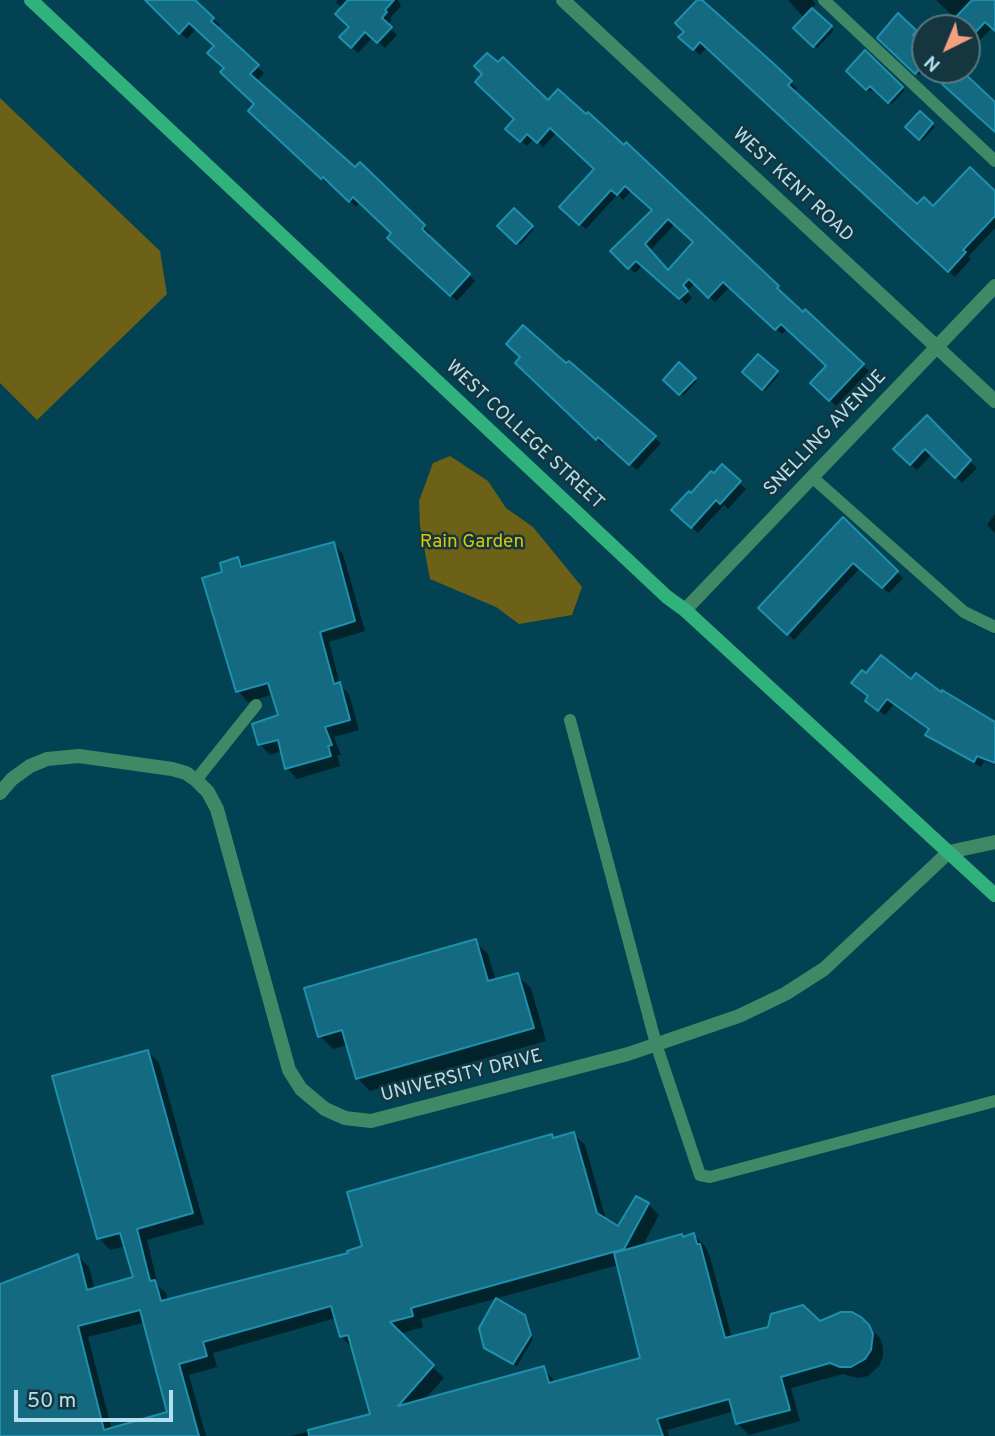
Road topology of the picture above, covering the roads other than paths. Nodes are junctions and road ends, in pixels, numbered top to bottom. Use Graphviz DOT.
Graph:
graph roads {
  1 [pos="31,0"];
  2 [pos="563,0"];
  3 [pos="824,0"];
  4 [pos="995,160"];
  5 [pos="995,286"];
  6 [pos="936,346"];
  7 [pos="995,401"];
  8 [pos="812,477"];
  9 [pos="685,610"];
  10 [pos="995,627"];
  11 [pos="256,705"];
  12 [pos="570,720"];
  13 [pos="196,780"];
  14 [pos="0,793"];
  15 [pos="995,842"];
  16 [pos="949,852"];
  17 [pos="995,895"];
  18 [pos="656,1044"];
  19 [pos="995,1101"];
  1 -- 9 [label="street, WEST COLLEGE STREET"];
  2 -- 6 [label="street, WEST KENT ROAD"];
  3 -- 4 [label="lane"];
  5 -- 6 [label="street, SNELLING AVENUE"];
  6 -- 7 [label="street, WEST KENT ROAD"];
  6 -- 8 [label="street, SNELLING AVENUE"];
  8 -- 9 [label="street, SNELLING AVENUE"];
  8 -- 10 [label="lane"];
  9 -- 16 [label="street, WEST COLLEGE STREET"];
  11 -- 13 [label="lane"];
  12 -- 18 [label="lane"];
  13 -- 14 [label="street"];
  13 -- 18 [label="street, UNIVERSITY DRIVE"];
  15 -- 16 [label="street"];
  16 -- 17 [label="street, WEST COLLEGE STREET"];
  16 -- 18 [label="street, UNIVERSITY DRIVE"];
  18 -- 19 [label="lane"];
}
